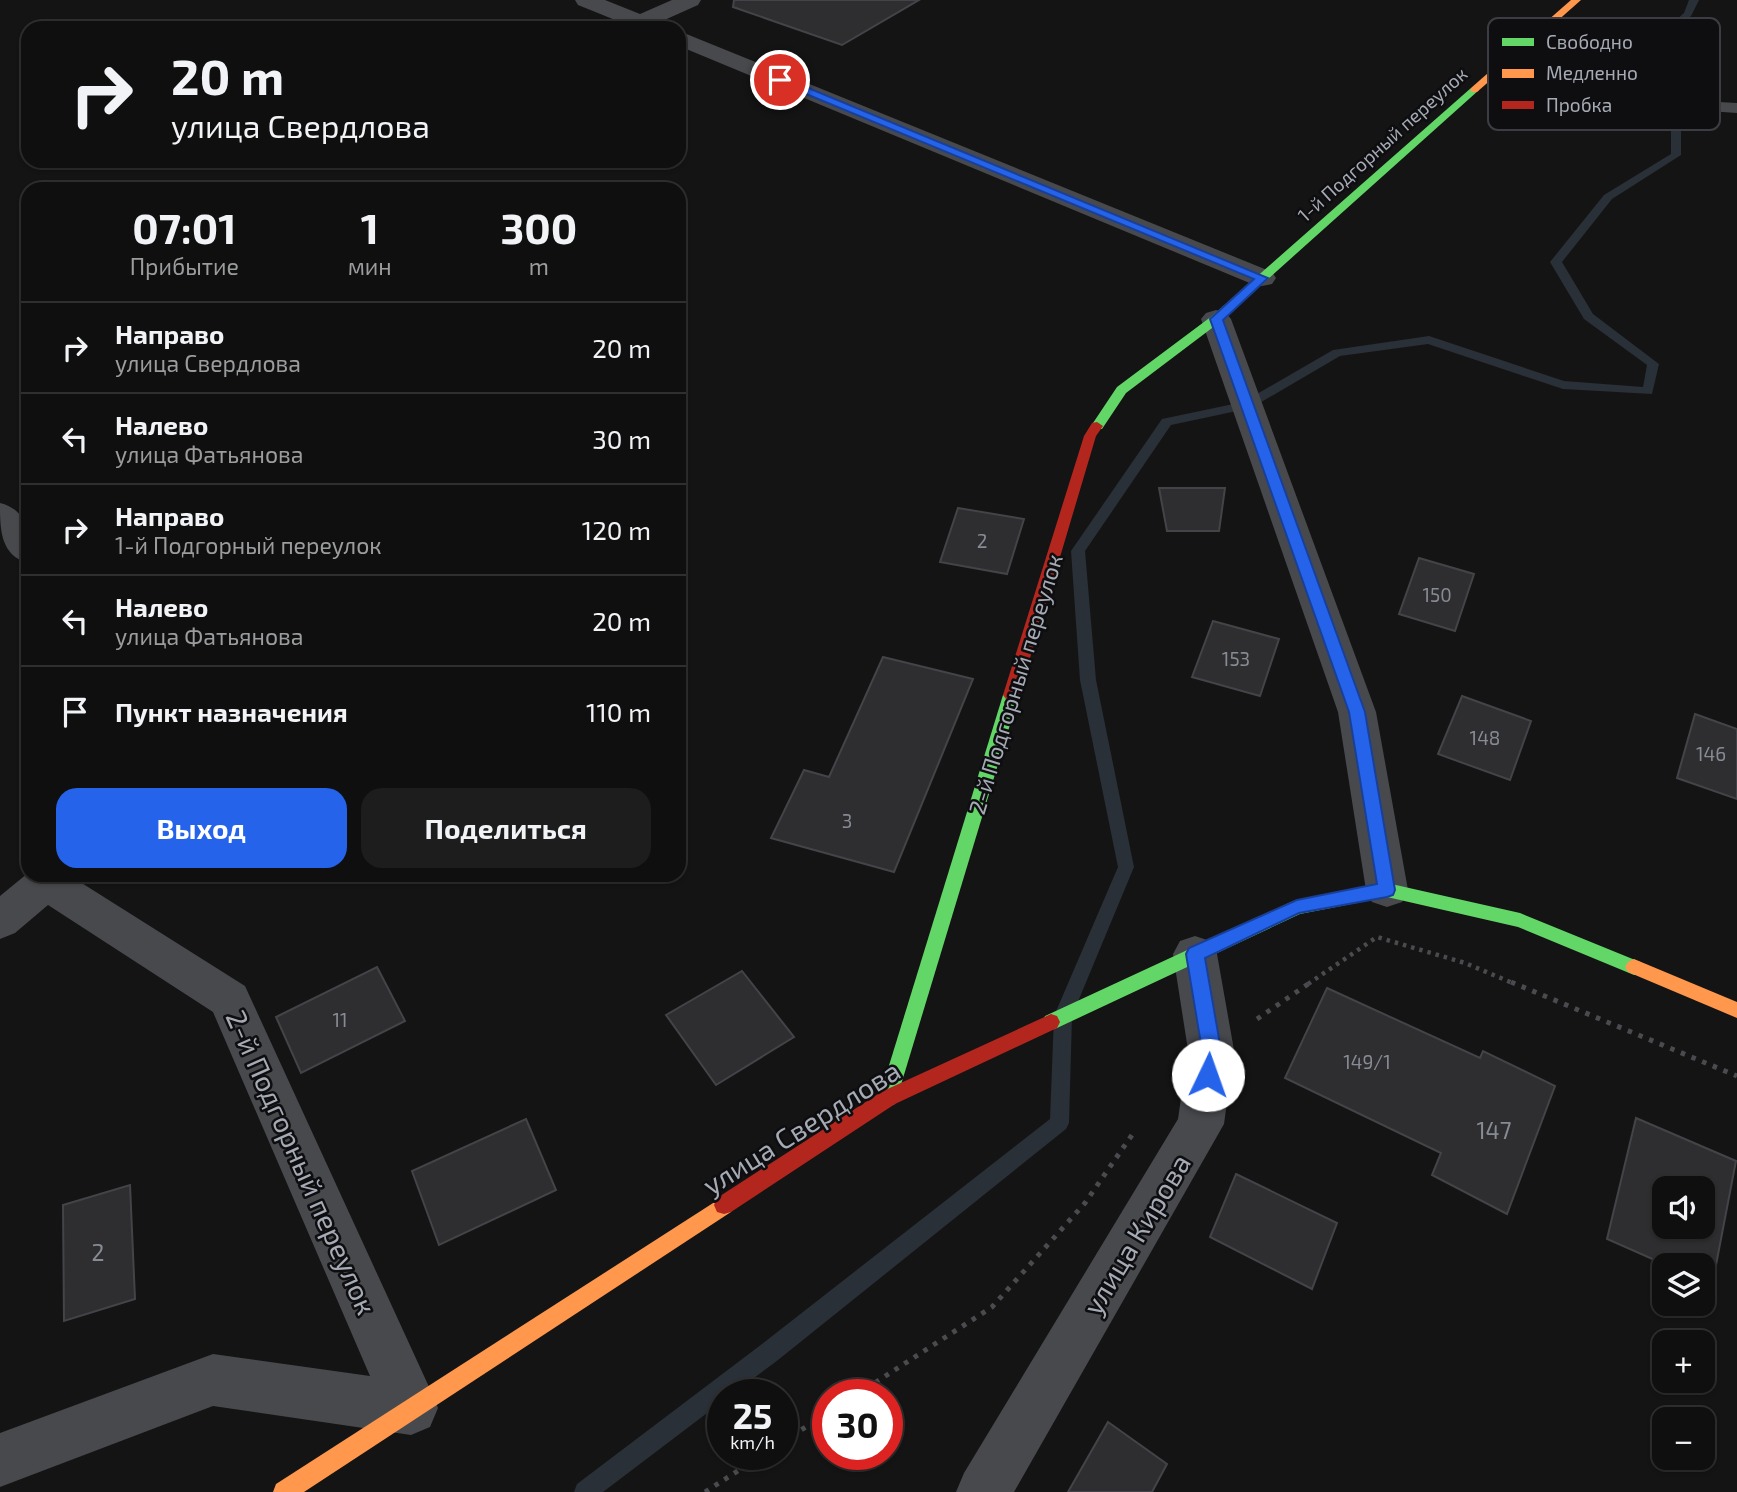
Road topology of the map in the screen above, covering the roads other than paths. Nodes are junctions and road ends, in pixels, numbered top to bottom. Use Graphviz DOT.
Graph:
graph roads {
  1 [pos="586,0"];
  2 [pos="690,0"];
  3 [pos="1576,0"];
  4 [pos="1556,18"];
  5 [pos="638,21"];
  6 [pos="655,21"];
  7 [pos="686,41"];
  8 [pos="1488,78"];
  9 [pos="1262,278"];
  10 [pos="1216,319"];
  11 [pos="0,513"];
  12 [pos="21,542"];
  13 [pos="42,882"];
  14 [pos="52,882"];
  15 [pos="1387,890"];
  16 [pos="0,920"];
  17 [pos="1195,954"];
  18 [pos="1737,1010"];
  19 [pos="888,1098"];
  20 [pos="411,1408"];
  21 [pos="0,1460"];
  22 [pos="284,1492"];
  23 [pos="983,1492"];
  1 -- 5 [label="street"];
  2 -- 6 [label="street"];
  3 -- 4 [label="street, 1-й Подгорный переулок"];
  7 -- 9 [label="street"];
  8 -- 9 [label="street, 1-й Подгорный переулок"];
  9 -- 10 [label="street, 1-й Подгорный переулок"];
  10 -- 15 [label="street"];
  10 -- 19 [label="street, 2-й Подгорный переулок"];
  11 -- 12 [label="street"];
  13 -- 16 [label="street"];
  14 -- 20 [label="street, 2-й Подгорный переулок"];
  15 -- 17 [label="street, улица Свердлова"];
  15 -- 18 [label="street"];
  17 -- 19 [label="street, улица Свердлова"];
  17 -- 23 [label="street, улица Кирова"];
  19 -- 20 [label="street, улица Свердлова"];
  20 -- 21 [label="street"];
  20 -- 22 [label="street, улица Свердлова"];
}
